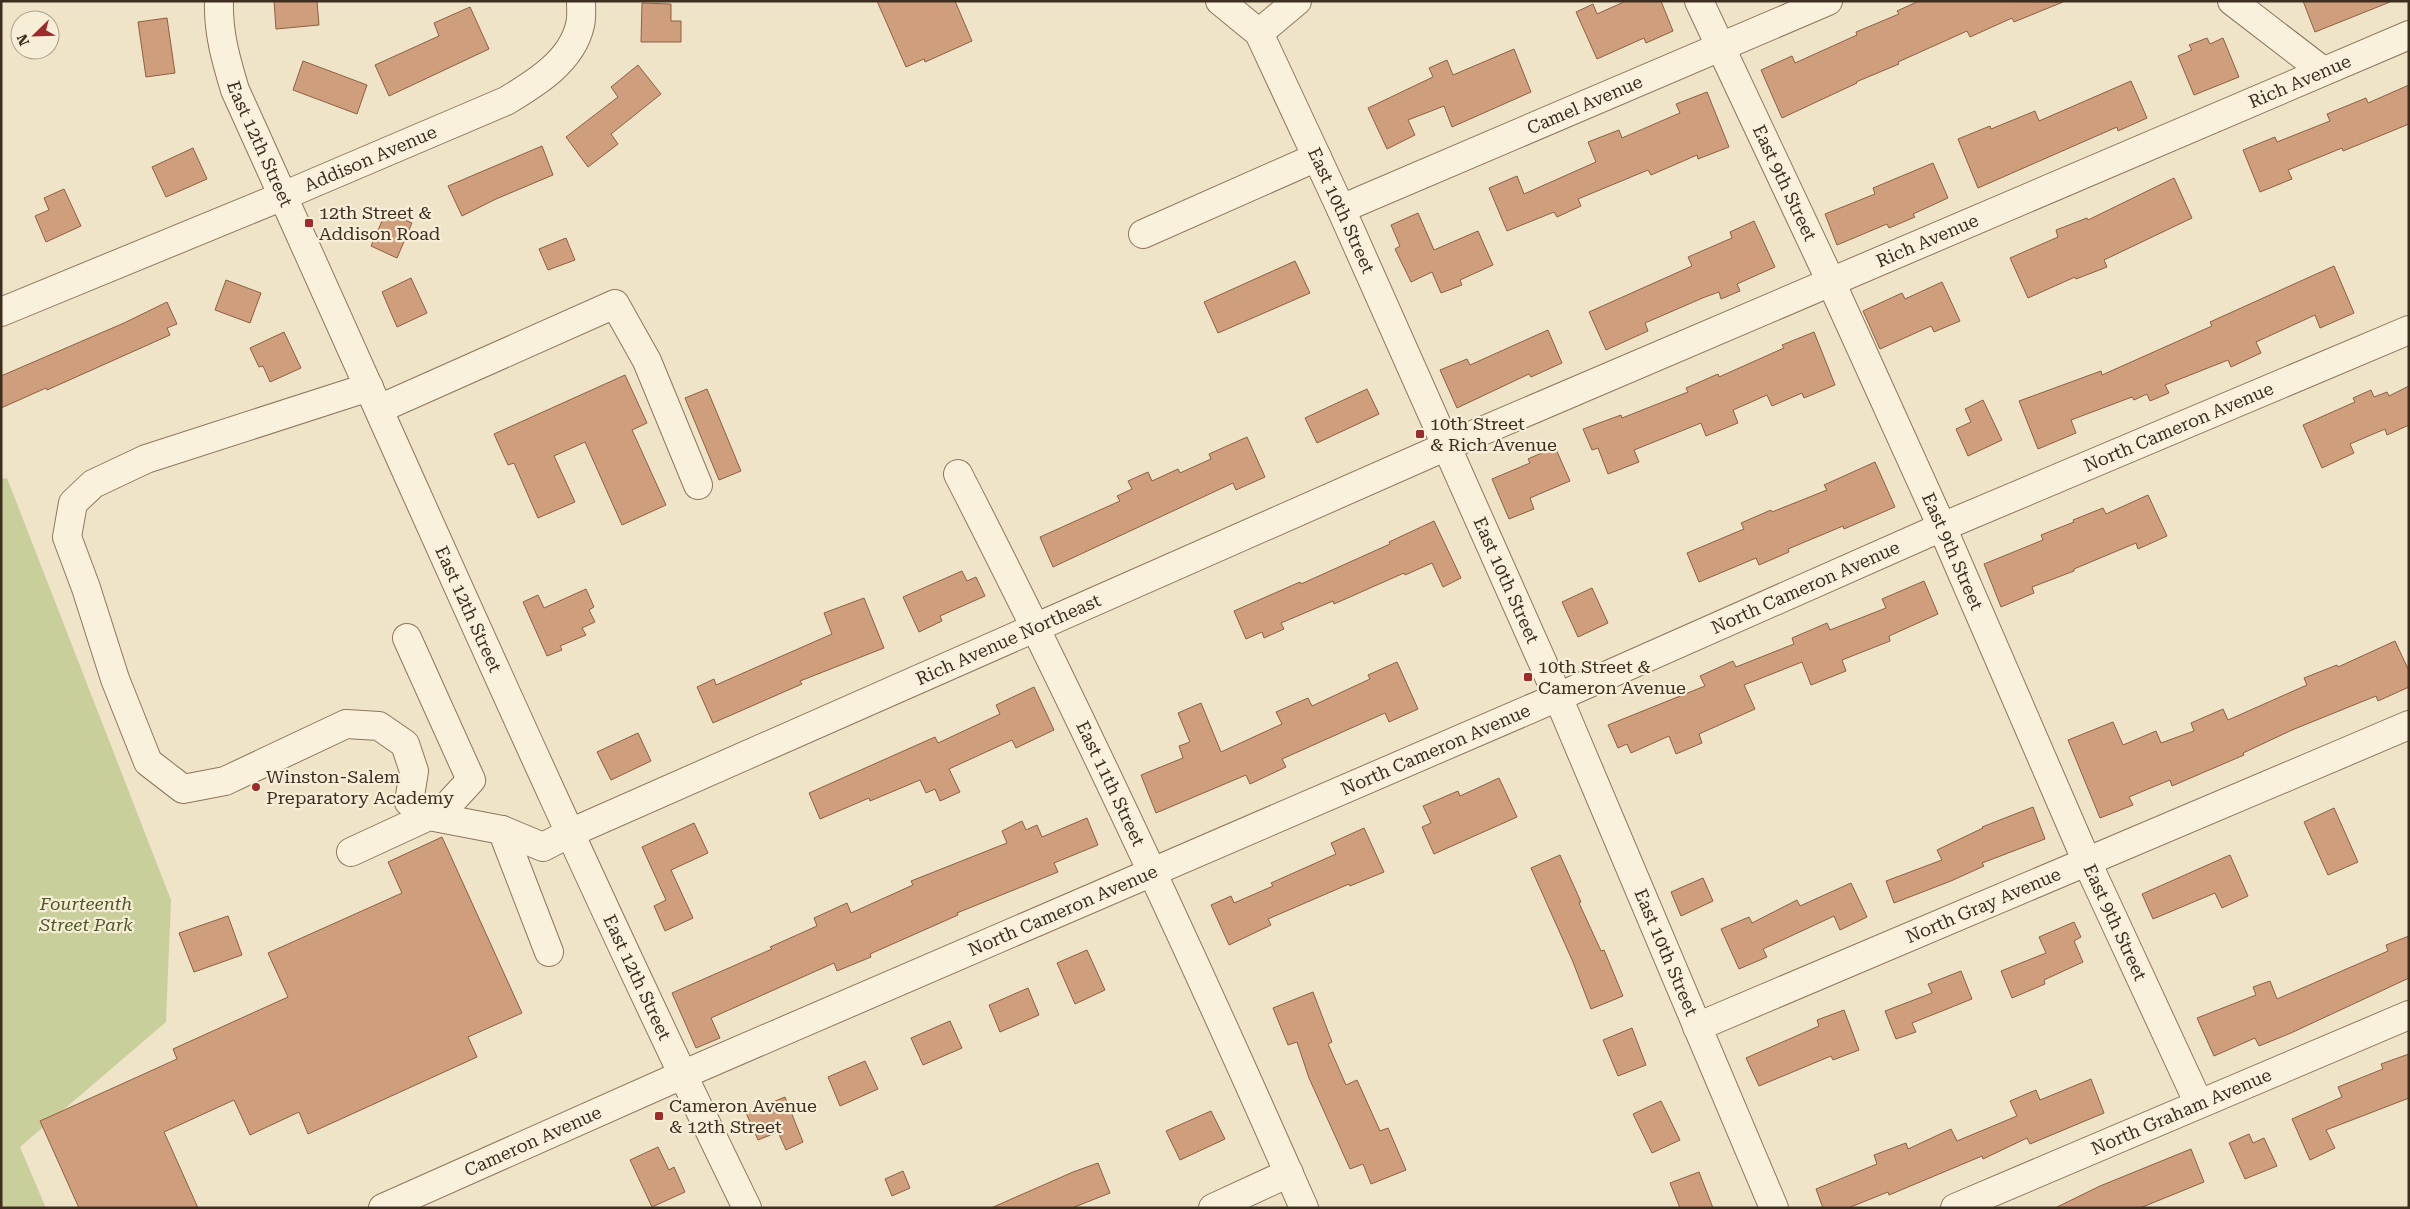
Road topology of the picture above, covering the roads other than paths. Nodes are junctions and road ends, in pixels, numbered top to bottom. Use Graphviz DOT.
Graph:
graph roads {
  1 [pos="219,1"];
  2 [pos="581,1"];
  3 [pos="1220,1"];
  4 [pos="1297,1"];
  5 [pos="1699,1"];
  6 [pos="1828,1"];
  7 [pos="2232,1"];
  8 [pos="1259,33"];
  9 [pos="2409,35"];
  10 [pos="1720,47"];
  11 [pos="2324,71"];
  12 [pos="1317,157"];
  13 [pos="283,196"];
  14 [pos="1341,209"];
  15 [pos="1143,234"];
  16 [pos="1831,282"];
  17 [pos="1,312"];
  18 [pos="2409,330"];
  19 [pos="374,398"];
  20 [pos="1447,446"];
  21 [pos="958,474"];
  22 [pos="698,485"];
  23 [pos="1942,527"];
  24 [pos="1036,627"];
  25 [pos="407,638"];
  26 [pos="1558,697"];
  27 [pos="2409,725"];
  28 [pos="433,817"];
  29 [pos="502,830"];
  30 [pos="570,833"];
  31 [pos="351,852"];
  32 [pos="2087,862"];
  33 [pos="1152,873"];
  34 [pos="548,952"];
  35 [pos="2409,1015"];
  36 [pos="1697,1028"];
  37 [pos="682,1075"];
  38 [pos="2199,1104"];
  39 [pos="1289,1173"];
  40 [pos="383,1208"];
  41 [pos="747,1208"];
  42 [pos="1213,1208"];
  43 [pos="1304,1208"];
  44 [pos="1774,1208"];
  45 [pos="1955,1208"];
  1 -- 13 [label="street, East 12th Street"];
  2 -- 13 [label="street, Addison Avenue"];
  3 -- 8 [label="street, East 10th Street"];
  4 -- 8 [label="street"];
  5 -- 10 [label="street, East 9th Street"];
  6 -- 10 [label="street, Camel Avenue"];
  7 -- 11 [label="street"];
  8 -- 12 [label="street, East 10th Street"];
  9 -- 11 [label="street, Rich Avenue"];
  10 -- 14 [label="street, Camel Avenue"];
  10 -- 16 [label="street, East 9th Street"];
  11 -- 16 [label="street, Rich Avenue"];
  12 -- 14 [label="street, East 10th Street"];
  12 -- 15 [label="street"];
  13 -- 17 [label="street, Addison Avenue"];
  13 -- 19 [label="street, East 12th Street"];
  14 -- 20 [label="street, East 10th Street"];
  16 -- 20 [label="street, Rich Avenue"];
  16 -- 23 [label="street, East 9th Street"];
  18 -- 23 [label="street, North Cameron Avenue"];
  19 -- 22 [label="street"];
  19 -- 28 [label="street"];
  19 -- 30 [label="street, East 12th Street"];
  20 -- 24 [label="street, Rich Avenue Northeast"];
  20 -- 26 [label="street, East 10th Street"];
  21 -- 24 [label="street, East 11th Street"];
  23 -- 26 [label="street, North Cameron Avenue"];
  23 -- 32 [label="street, East 9th Street"];
  24 -- 30 [label="street, Rich Avenue Northeast"];
  24 -- 33 [label="street, East 11th Street"];
  25 -- 28 [label="street"];
  26 -- 33 [label="street, North Cameron Avenue"];
  26 -- 36 [label="street, East 10th Street"];
  27 -- 32 [label="street, North Gray Avenue"];
  28 -- 29 [label="street"];
  28 -- 31 [label="street"];
  29 -- 30 [label="street, Rich Avenue Northeast"];
  29 -- 34 [label="street"];
  30 -- 37 [label="street, East 12th Street"];
  32 -- 36 [label="street, North Gray Avenue"];
  32 -- 38 [label="street, East 9th Street"];
  33 -- 37 [label="street, North Cameron Avenue"];
  33 -- 39 [label="street, East 11th Street"];
  35 -- 38 [label="street, North Graham Avenue"];
  36 -- 44 [label="street, East 10th Street"];
  37 -- 40 [label="street, Cameron Avenue"];
  37 -- 41 [label="street, East 12th Street"];
  38 -- 45 [label="street, North Graham Avenue"];
  39 -- 42 [label="street"];
  39 -- 43 [label="street, East 11th Street"];
}
